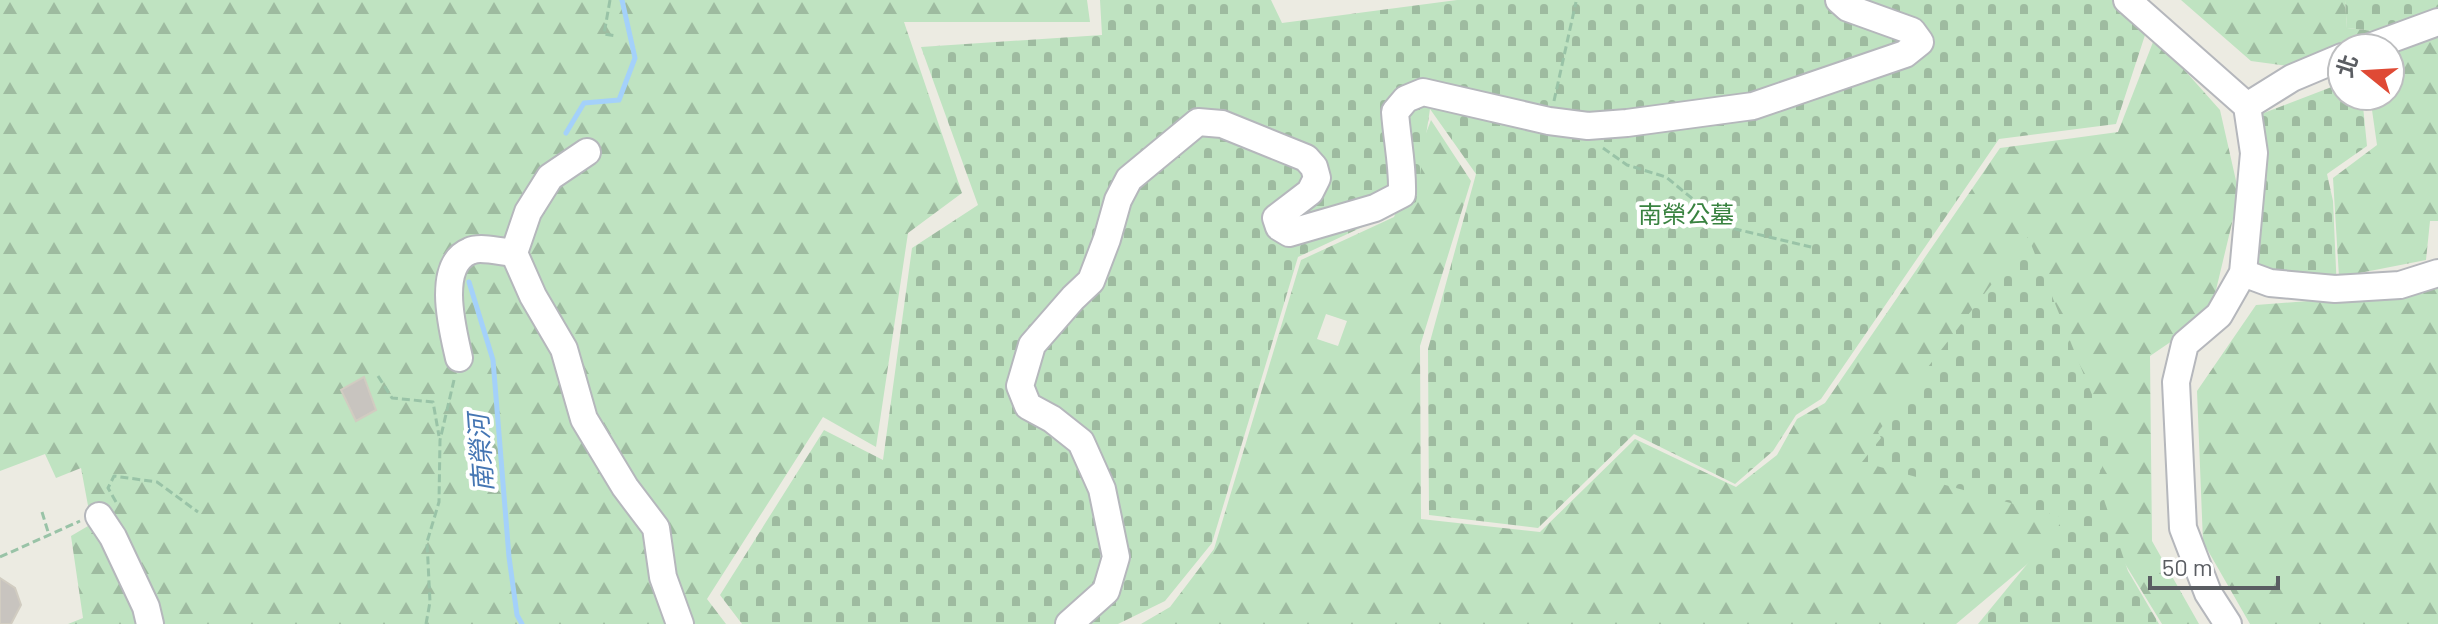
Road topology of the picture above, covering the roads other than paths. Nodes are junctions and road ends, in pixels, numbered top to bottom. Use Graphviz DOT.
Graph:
graph roads {
  1 [pos="1839,0"];
  2 [pos="2127,0"];
  3 [pos="2438,22"];
  4 [pos="2406,34"];
  5 [pos="2326,64"];
  6 [pos="2247,106"];
  7 [pos="587,152"];
  8 [pos="514,253"];
  9 [pos="2243,273"];
  10 [pos="2438,273"];
  11 [pos="459,358"];
  12 [pos="107,508"];
  13 [pos="150,624"];
  14 [pos="680,624"];
  15 [pos="1069,624"];
  16 [pos="2228,624"];
  1 -- 15 [label="lane"];
  2 -- 6 [label="lane"];
  3 -- 4 [label="lane"];
  5 -- 6 [label="lane"];
  6 -- 9 [label="lane"];
  7 -- 8 [label="lane"];
  8 -- 11 [label="lane"];
  8 -- 14 [label="lane"];
  9 -- 10 [label="lane"];
  9 -- 16 [label="lane"];
  12 -- 13 [label="lane"];
}
